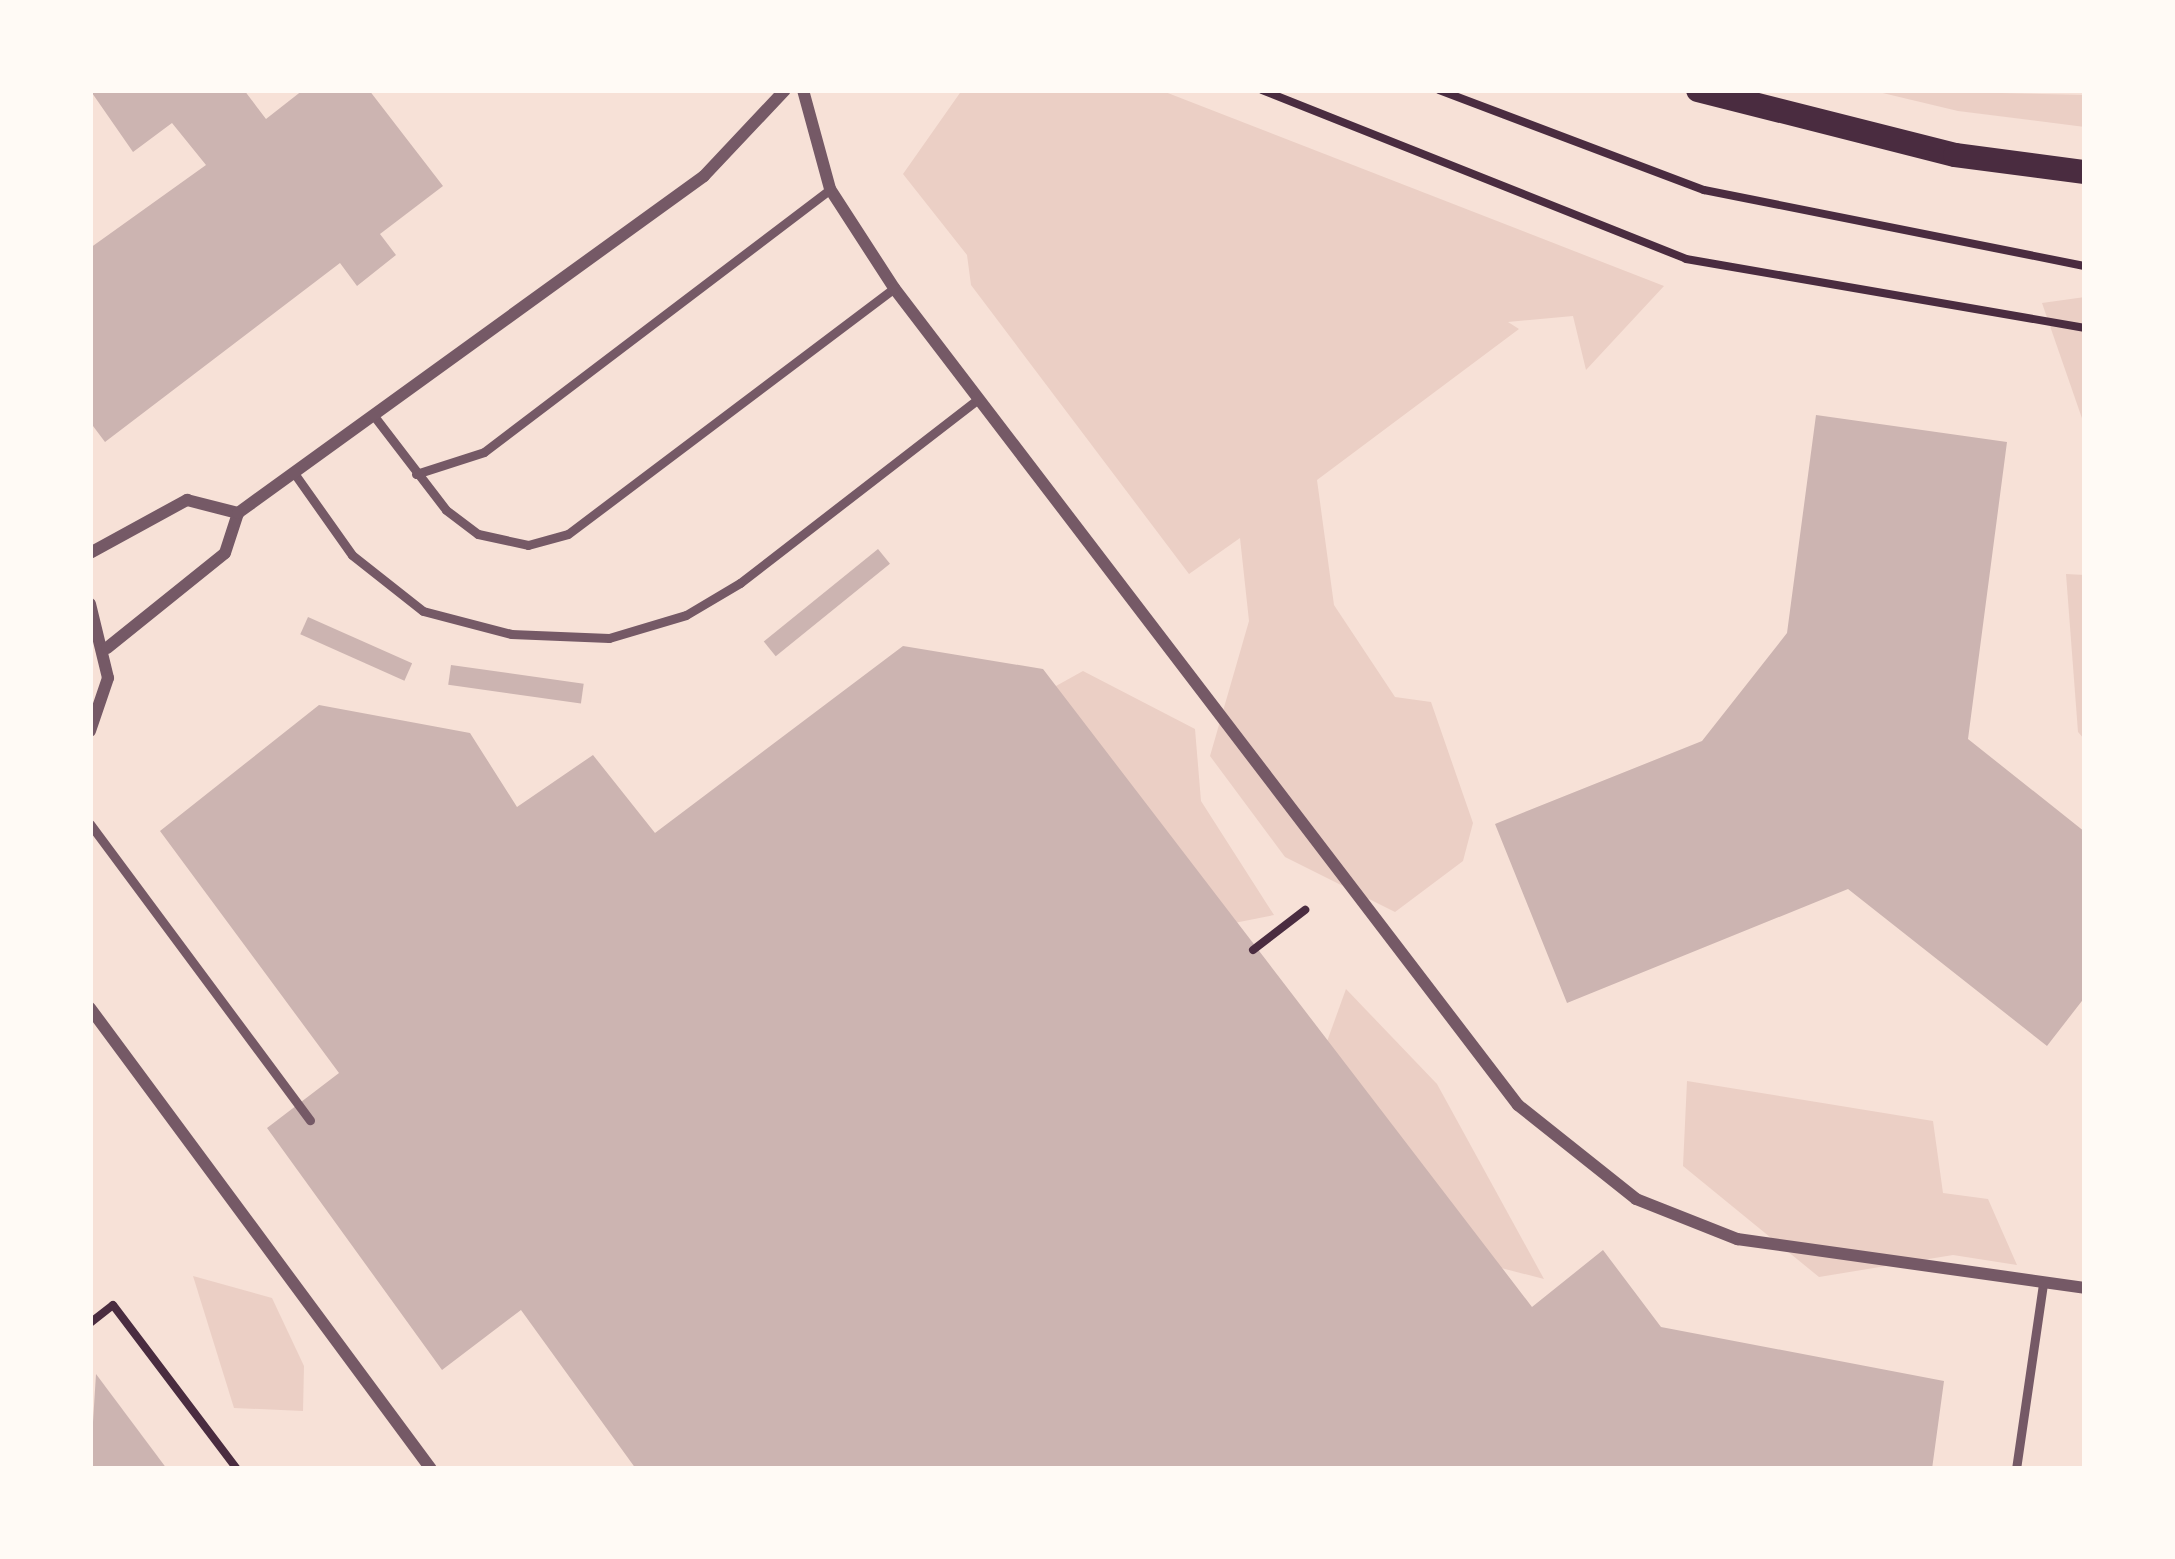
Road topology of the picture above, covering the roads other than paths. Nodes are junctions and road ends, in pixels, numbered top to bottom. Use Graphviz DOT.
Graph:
graph roads {
  1 [pos="785,90"];
  2 [pos="803,90"];
  3 [pos="1698,90"];
  4 [pos="2085,172"];
  5 [pos="830,189"];
  6 [pos="894,288"];
  7 [pos="979,398"];
  8 [pos="374,416"];
  9 [pos="295,473"];
  10 [pos="416,473"];
  11 [pos="238,513"];
  12 [pos="90,553"];
  13 [pos="90,604"];
  14 [pos="107,648"];
  15 [pos="90,731"];
  16 [pos="90,824"];
  17 [pos="90,1008"];
  18 [pos="310,1120"];
  19 [pos="2043,1283"];
  20 [pos="2085,1288"];
  21 [pos="431,1469"];
  22 [pos="2016,1469"];
  1 -- 8 [label="street"];
  2 -- 5 [label="street"];
  3 -- 4 [label="main road"];
  5 -- 6 [label="street"];
  5 -- 10 [label="lane"];
  6 -- 7 [label="street"];
  6 -- 10 [label="lane"];
  7 -- 9 [label="lane"];
  7 -- 19 [label="street"];
  8 -- 9 [label="street"];
  8 -- 10 [label="lane"];
  9 -- 11 [label="street"];
  11 -- 12 [label="street"];
  11 -- 14 [label="street"];
  13 -- 14 [label="street"];
  14 -- 15 [label="street"];
  16 -- 18 [label="lane"];
  17 -- 21 [label="street"];
  19 -- 20 [label="street"];
  19 -- 22 [label="lane"];
}
